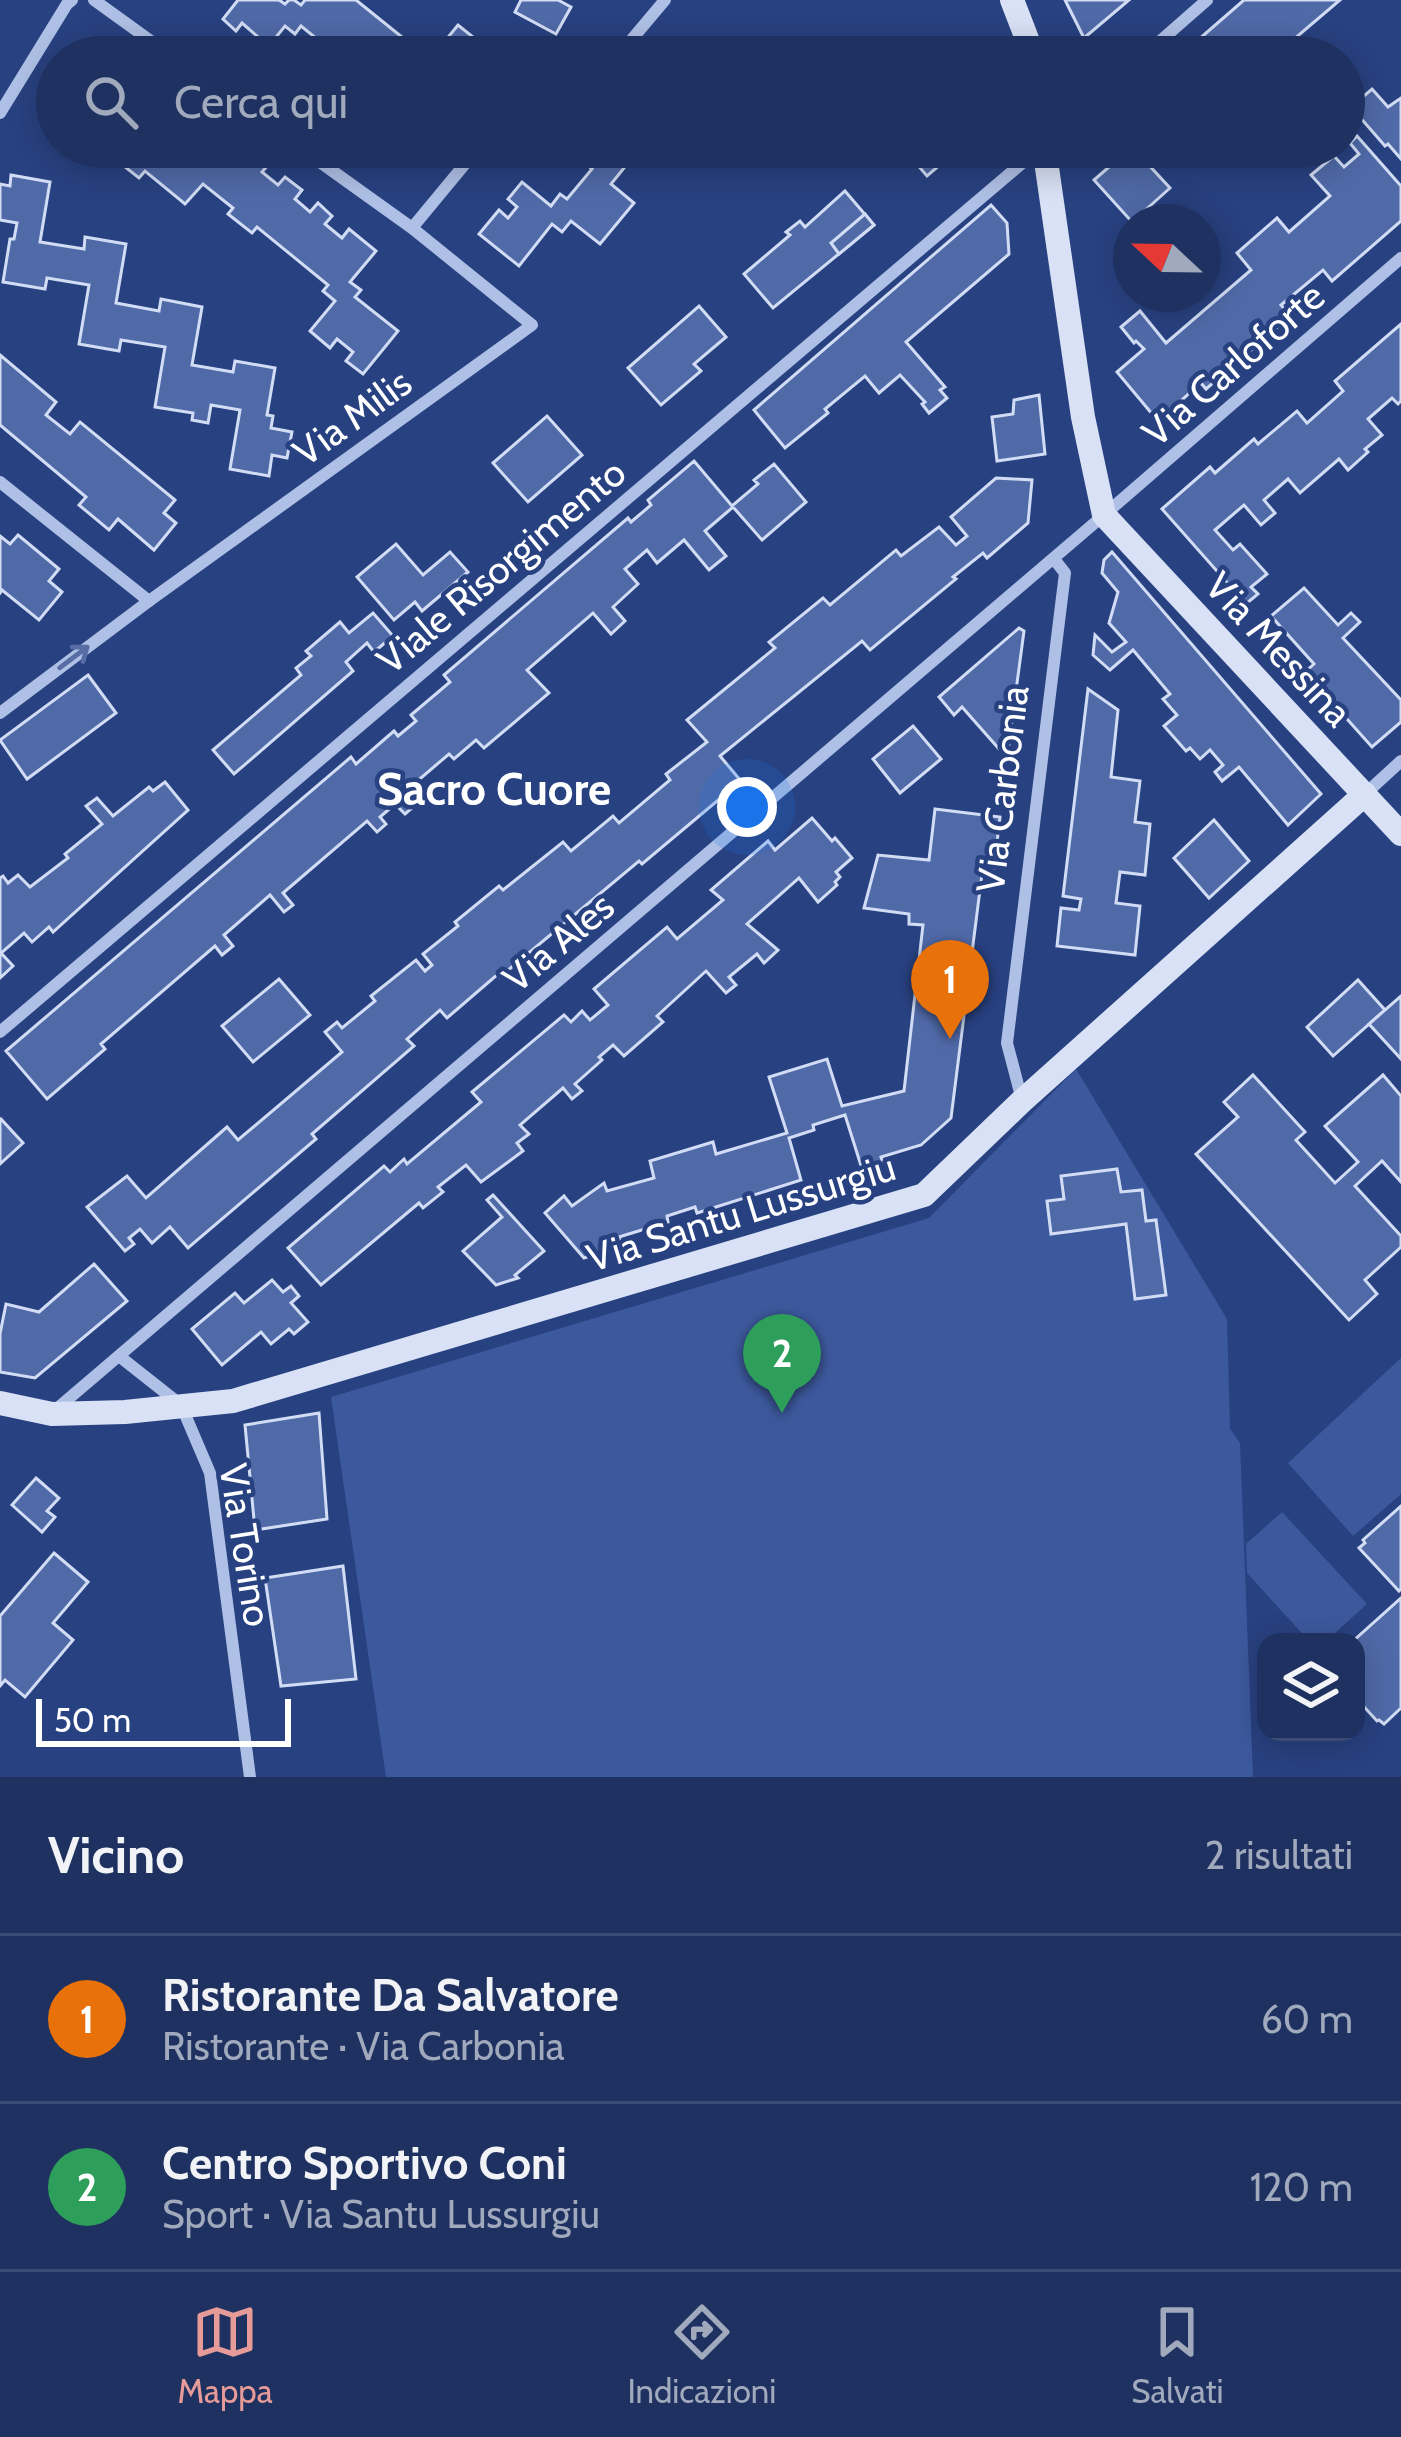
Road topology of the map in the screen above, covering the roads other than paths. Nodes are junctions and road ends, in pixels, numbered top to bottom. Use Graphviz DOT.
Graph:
graph roads {
  1 [pos="94,0"];
  2 [pos="665,0"];
  3 [pos="1012,0"];
  4 [pos="1207,0"];
  5 [pos="66,1"];
  6 [pos="45,36"];
  7 [pos="144,36"];
  8 [pos="635,36"];
  9 [pos="1026,36"];
  10 [pos="1166,36"];
  11 [pos="36,52"];
  12 [pos="0,113"];
  13 [pos="327,168"];
  14 [pos="462,168"];
  15 [pos="1018,168"];
  16 [pos="1046,168"];
  17 [pos="412,229"];
  18 [pos="1401,258"];
  19 [pos="0,482"];
  20 [pos="1104,515"];
  21 [pos="1054,559"];
  22 [pos="148,601"];
  23 [pos="0,713"];
  24 [pos="1401,761"];
  25 [pos="1365,794"];
  26 [pos="1401,834"];
  27 [pos="0,1032"];
  28 [pos="1022,1101"];
  29 [pos="119,1356"];
  30 [pos="0,1403"];
  31 [pos="181,1405"];
  32 [pos="52,1414"];
  33 [pos="250,1777"];
  1 -- 7 [label="street"];
  2 -- 8 [label="street"];
  3 -- 9 [label="street"];
  4 -- 10 [label="street"];
  5 -- 6 [label="street"];
  11 -- 12 [label="street"];
  13 -- 17 [label="street"];
  14 -- 17 [label="street"];
  15 -- 27 [label="street, Viale Risorgimento"];
  16 -- 20 [label="street"];
  17 -- 22 [label="street, Via Milis"];
  18 -- 20 [label="street, Via Carloforte"];
  19 -- 22 [label="street"];
  20 -- 21 [label="street, Via Ales"];
  20 -- 25 [label="street, Via Messina"];
  21 -- 28 [label="street, Via Carbonia"];
  21 -- 29 [label="street, Via Ales"];
  23 -- 22 [label="street, Via Milis, one-way"];
  24 -- 25 [label="street"];
  25 -- 26 [label="street, Via Messina"];
  25 -- 28 [label="street, Via Santu Lussurgiu"];
  28 -- 31 [label="street, Via Santu Lussurgiu"];
  29 -- 31 [label="street, Via Torino"];
  29 -- 32 [label="street, Via Ales"];
  30 -- 32 [label="street, Via Santu Lussurgiu"];
  31 -- 32 [label="street, Via Santu Lussurgiu"];
  31 -- 33 [label="street, Via Torino"];
}
